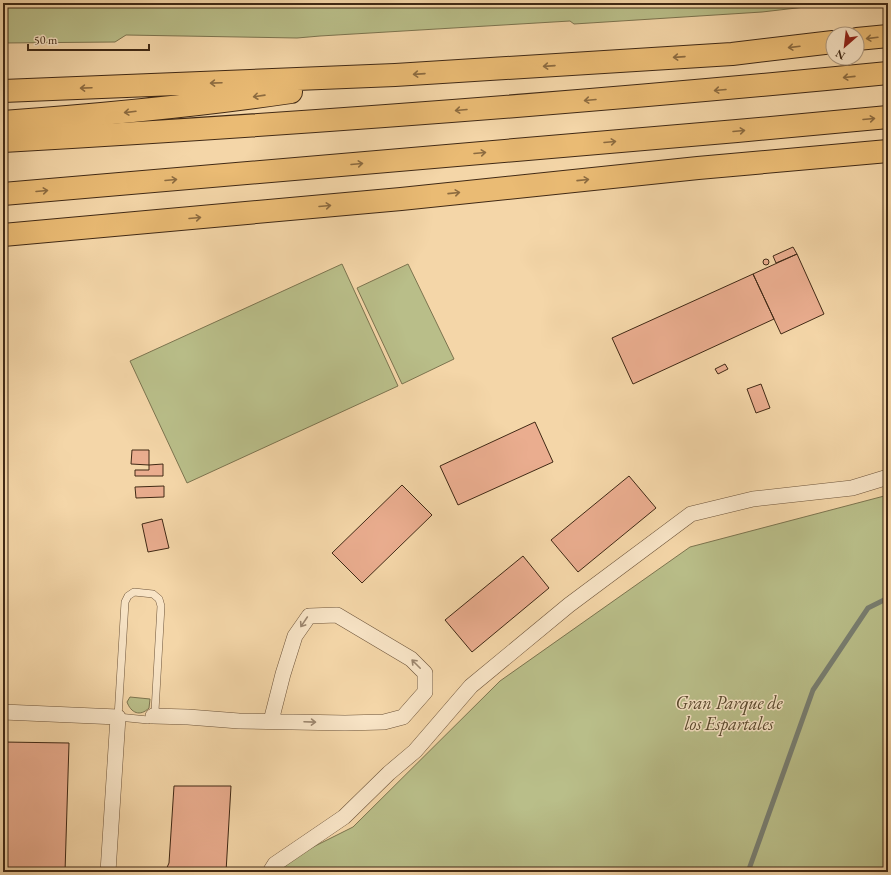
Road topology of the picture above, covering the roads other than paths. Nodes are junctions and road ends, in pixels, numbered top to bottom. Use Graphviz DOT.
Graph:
graph roads {
  1 [pos="888,36"];
  2 [pos="865,38"];
  3 [pos="825,43"];
  4 [pos="888,73"];
  5 [pos="395,75"];
  6 [pos="3,91"];
  7 [pos="888,117"];
  8 [pos="3,122"];
  9 [pos="3,141"];
  10 [pos="888,151"];
  11 [pos="888,159"];
  12 [pos="742,165"];
  13 [pos="3,194"];
  14 [pos="162,221"];
  15 [pos="3,225"];
  16 [pos="3,235"];
  17 [pos="888,478"];
  18 [pos="3,712"];
  19 [pos="153,716"];
  20 [pos="118,717"];
  21 [pos="271,721"];
  22 [pos="108,872"];
  23 [pos="270,872"];
  1 -- 2 [label="highway, one-way"];
  3 -- 5 [label="highway, one-way"];
  4 -- 9 [label="highway, one-way"];
  5 -- 6 [label="highway, one-way"];
  5 -- 8 [label="highway, one-way"];
  13 -- 7 [label="highway, one-way"];
  10 -- 12 [label="highway"];
  11 -- 12 [label="highway"];
  14 -- 12 [label="highway, one-way"];
  14 -- 15 [label="highway"];
  14 -- 16 [label="highway"];
  17 -- 23 [label="street"];
  18 -- 20 [label="street"];
  19 -- 20 [label="lane"];
  19 -- 20 [label="lane"];
  19 -- 21 [label="street"];
  20 -- 22 [label="street"];
  21 -- 21 [label="street, one-way"];
}
